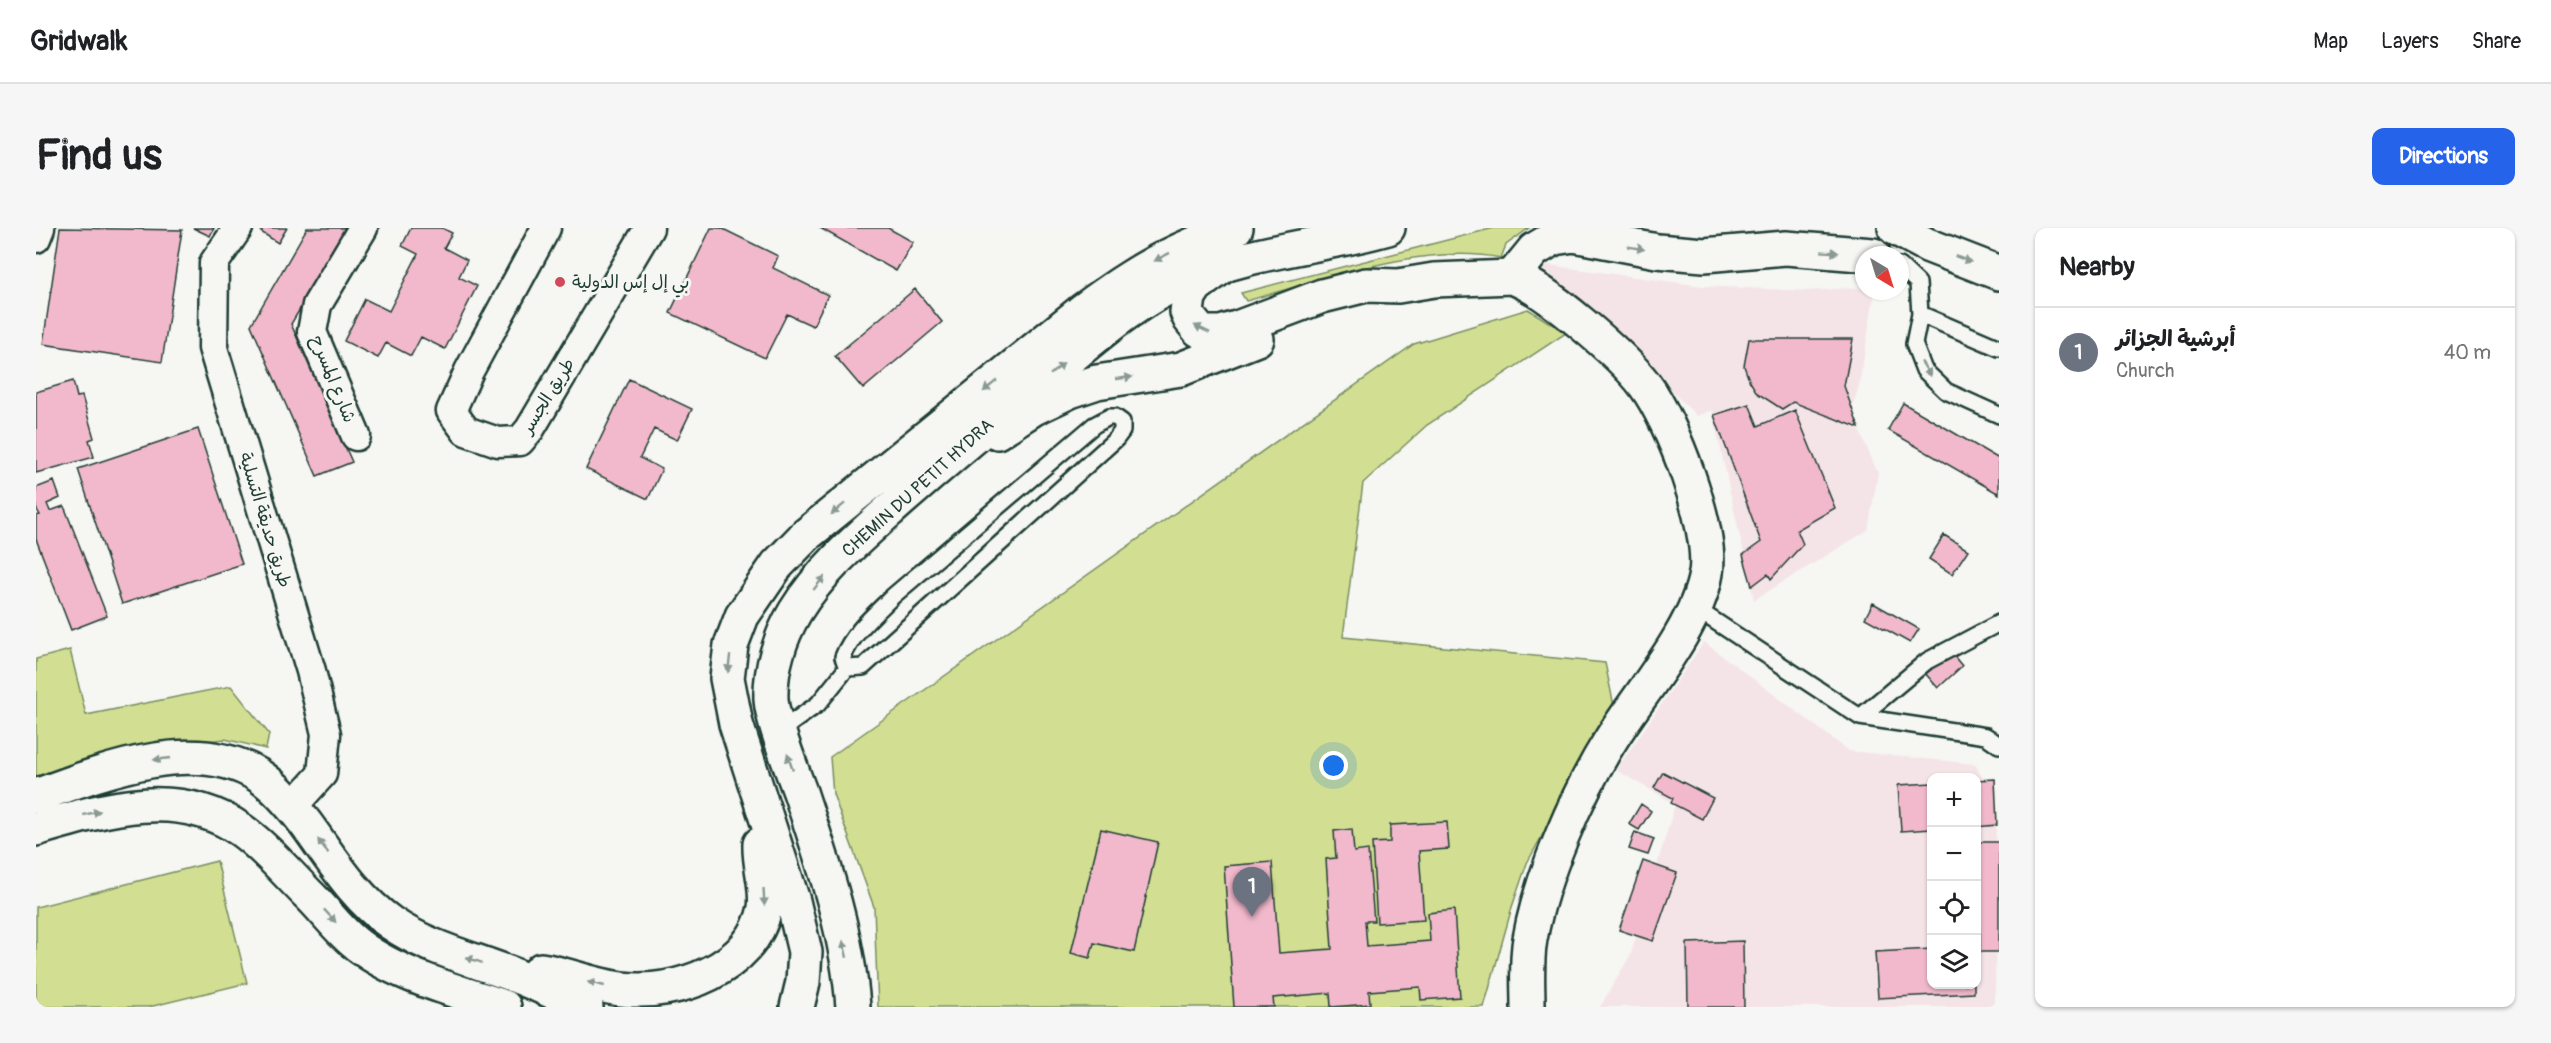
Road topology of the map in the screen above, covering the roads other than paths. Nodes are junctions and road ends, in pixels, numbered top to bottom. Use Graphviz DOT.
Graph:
graph roads {
  1 [pos="40,228"];
  2 [pos="238,228"];
  3 [pos="363,228"];
  4 [pos="546,228"];
  5 [pos="649,228"];
  6 [pos="1236,228"];
  7 [pos="1388,228"];
  8 [pos="1894,228"];
  9 [pos="36,238"];
  10 [pos="1927,245"];
  11 [pos="1909,250"];
  12 [pos="1855,254"];
  13 [pos="1228,262"];
  14 [pos="1999,273"];
  15 [pos="1909,274"];
  16 [pos="1512,277"];
  17 [pos="1398,286"];
  18 [pos="1920,314"];
  19 [pos="1999,348"];
  20 [pos="1999,415"];
  21 [pos="356,436"];
  22 [pos="925,479"];
  23 [pos="1695,608"];
  24 [pos="1999,623"];
  25 [pos="847,668"];
  26 [pos="1860,717"];
  27 [pos="780,731"];
  28 [pos="1999,745"];
  29 [pos="36,796"];
  30 [pos="292,806"];
  31 [pos="764,819"];
  32 [pos="36,829"];
  33 [pos="506,971"];
  34 [pos="504,1007"];
  35 [pos="586,1007"];
  36 [pos="797,1007"];
  37 [pos="853,1007"];
  38 [pos="1528,1007"];
  1 -- 9 [label="street"];
  2 -- 30 [label="street, طريق حديقة التسلية"];
  3 -- 21 [label="street, شارع المسرح"];
  4 -- 5 [label="street, طريق الجسر"];
  6 -- 31 [label="main road, CHEMIN DU PETIT HYDRA, one-way"];
  7 -- 13 [label="main road, CHEMIN DU PETIT HYDRA"];
  8 -- 10 [label="main road"];
  10 -- 11 [label="main road"];
  10 -- 14 [label="main road, one-way"];
  16 -- 12 [label="main road, one-way"];
  17 -- 13 [label="main road, one-way"];
  22 -- 13 [label="main road, CHEMIN DU PETIT HYDRA, one-way"];
  15 -- 18 [label="lane"];
  16 -- 17 [label="main road"];
  16 -- 23 [label="main road"];
  22 -- 17 [label="main road, one-way"];
  18 -- 19 [label="lane"];
  18 -- 20 [label="lane, one-way"];
  27 -- 22 [label="main road, CHEMIN DU PETIT HYDRA, one-way"];
  23 -- 26 [label="lane"];
  23 -- 38 [label="main road"];
  24 -- 26 [label="lane"];
  25 -- 25 [label="lane"];
  25 -- 27 [label="lane"];
  26 -- 28 [label="lane"];
  37 -- 27 [label="main road, CHEMIN DU PETIT HYDRA, one-way"];
  30 -- 29 [label="main road, one-way"];
  33 -- 30 [label="main road, one-way"];
  31 -- 33 [label="main road, one-way"];
  31 -- 36 [label="main road, CHEMIN DU PETIT HYDRA"];
  32 -- 34 [label="main road, one-way"];
  33 -- 35 [label="main road"];
}
